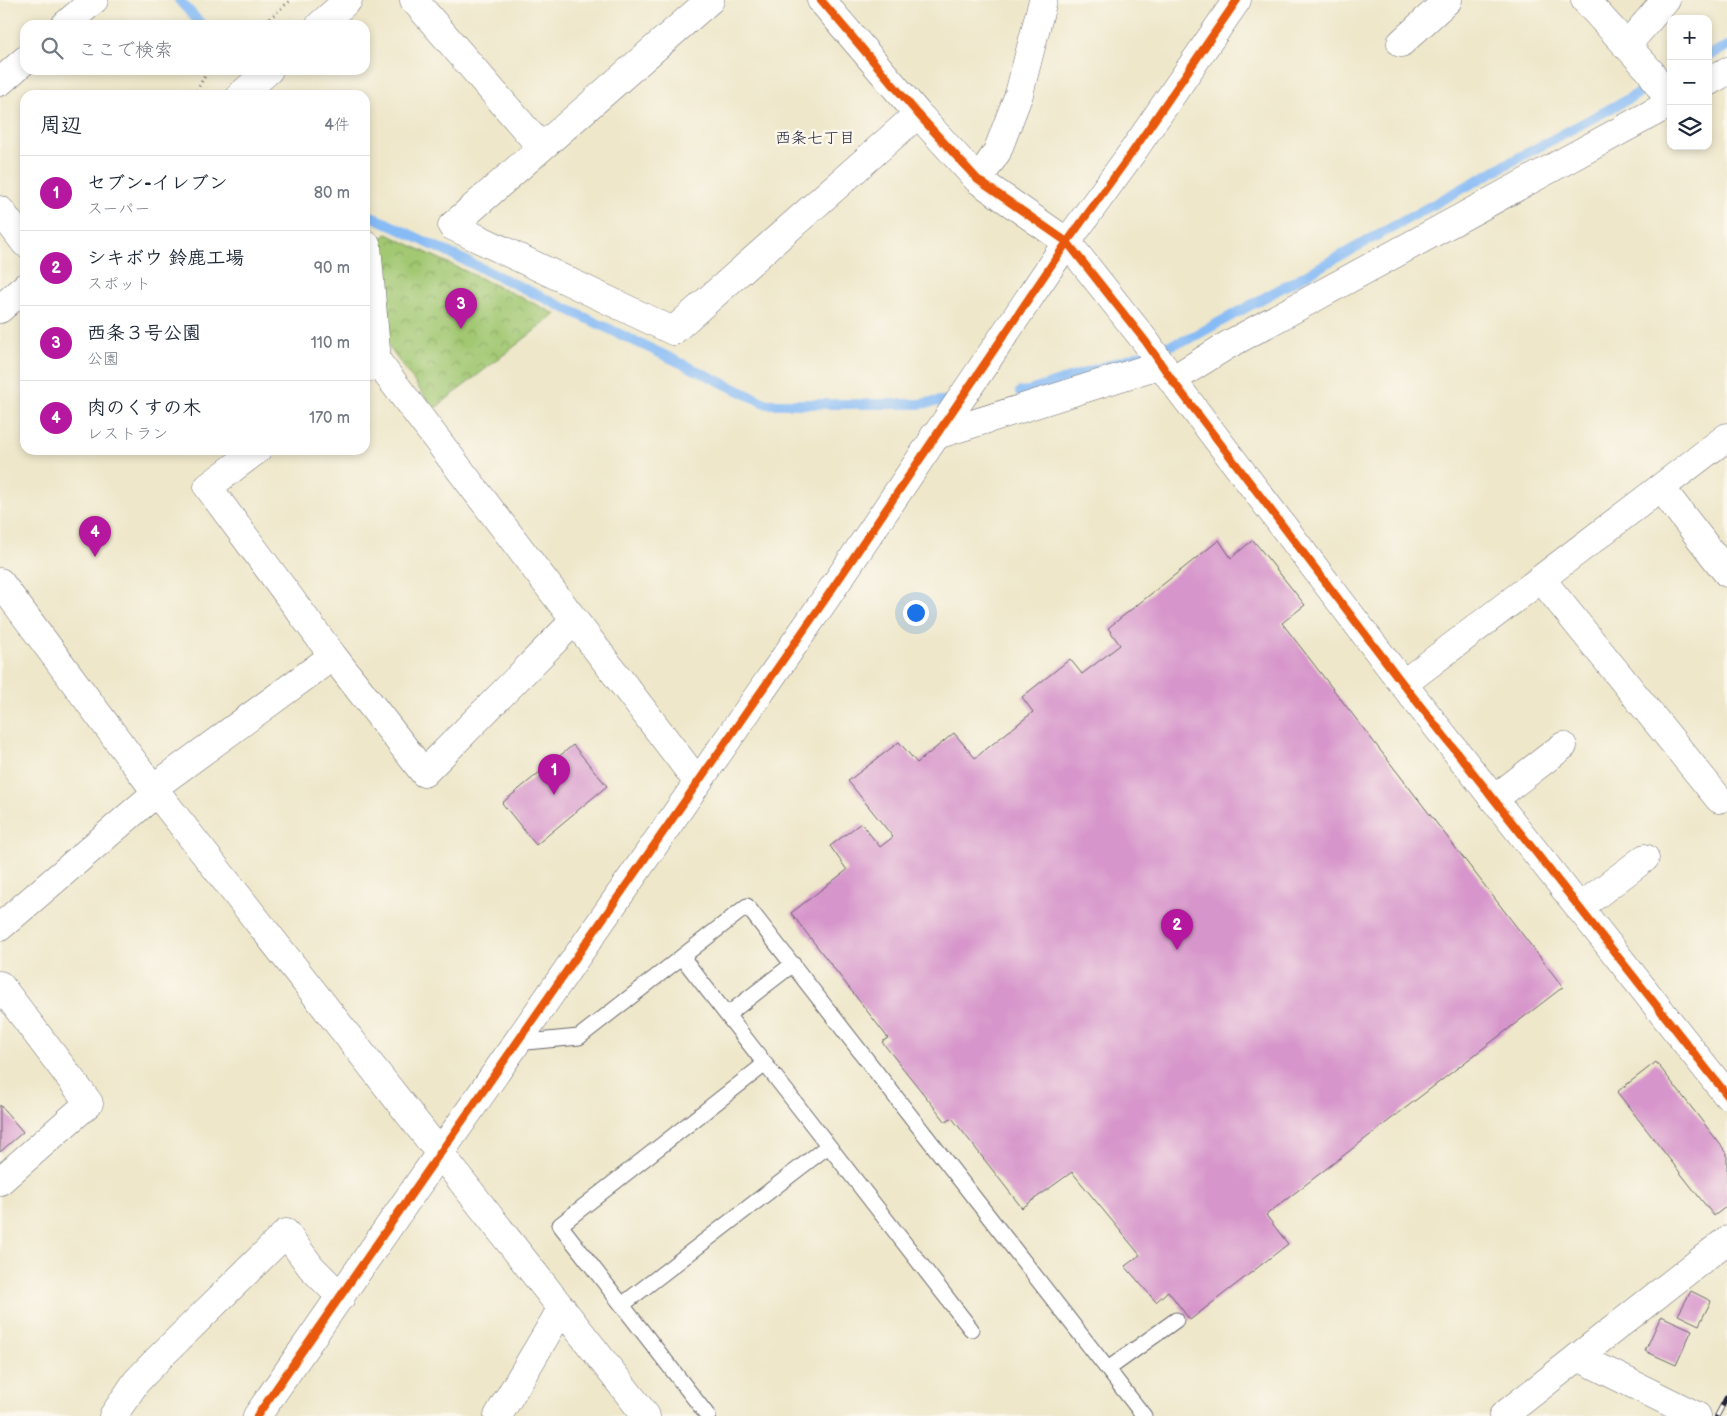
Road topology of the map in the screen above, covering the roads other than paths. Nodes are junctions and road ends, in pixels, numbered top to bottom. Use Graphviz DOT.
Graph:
graph roads {
  1 [pos="94,0"];
  2 [pos="348,0"];
  3 [pos="414,0"];
  4 [pos="710,0"];
  5 [pos="821,0"];
  6 [pos="1043,0"];
  7 [pos="1236,0"];
  8 [pos="1448,0"];
  9 [pos="1584,0"];
  10 [pos="1666,0"];
  11 [pos="71,20"];
  12 [pos="326,20"];
  13 [pos="1401,43"];
  14 [pos="1626,46"];
  15 [pos="20,64"];
  16 [pos="1727,71"];
  17 [pos="263,75"];
  18 [pos="1712,80"];
  19 [pos="0,82"];
  20 [pos="247,90"];
  21 [pos="1667,97"];
  22 [pos="1667,105"];
  23 [pos="918,114"];
  24 [pos="541,147"];
  25 [pos="978,180"];
  26 [pos="0,210"];
  27 [pos="20,237"];
  28 [pos="1067,242"];
  29 [pos="20,291"];
  30 [pos="0,309"];
  31 [pos="370,335"];
  32 [pos="371,365"];
  33 [pos="1167,372"];
  34 [pos="934,436"];
  35 [pos="1727,437"];
  36 [pos="250,455"];
  37 [pos="1661,488"];
  38 [pos="1727,573"];
  39 [pos="1542,580"];
  40 [pos="0,582"];
  41 [pos="574,621"];
  42 [pos="333,656"];
  43 [pos="1402,684"];
  44 [pos="1563,746"];
  45 [pos="697,781"];
  46 [pos="155,790"];
  47 [pos="1719,799"];
  48 [pos="1494,800"];
  49 [pos="1645,858"];
  50 [pos="1579,908"];
  51 [pos="0,927"];
  52 [pos="682,957"];
  53 [pos="793,964"];
  54 [pos="0,985"];
  55 [pos="727,1015"];
  56 [pos="516,1043"];
  57 [pos="765,1064"];
  58 [pos="1727,1095"];
  59 [pos="828,1146"];
  60 [pos="439,1152"];
  61 [pos="0,1181"];
  62 [pos="1727,1240"];
  63 [pos="341,1297"];
  64 [pos="622,1305"];
  65 [pos="562,1308"];
  66 [pos="1176,1320"];
  67 [pos="971,1329"];
  68 [pos="1578,1357"];
  69 [pos="1108,1369"];
  70 [pos="113,1416"];
  71 [pos="257,1416"];
  72 [pos="498,1416"];
  73 [pos="646,1416"];
  74 [pos="708,1416"];
  75 [pos="1144,1416"];
  76 [pos="1503,1416"];
  77 [pos="1696,1416"];
  1 -- 11 [label="street"];
  2 -- 12 [label="street"];
  3 -- 24 [label="street"];
  4 -- 24 [label="street"];
  5 -- 23 [label="street"];
  6 -- 25 [label="street"];
  7 -- 28 [label="street"];
  8 -- 13 [label="street"];
  9 -- 14 [label="street"];
  10 -- 14 [label="street"];
  14 -- 21 [label="street"];
  15 -- 19 [label="street"];
  16 -- 18 [label="street"];
  17 -- 20 [label="street"];
  22 -- 33 [label="street"];
  23 -- 24 [label="street"];
  23 -- 25 [label="street"];
  25 -- 28 [label="street"];
  26 -- 27 [label="street"];
  28 -- 33 [label="street"];
  28 -- 34 [label="street"];
  29 -- 30 [label="street"];
  31 -- 32 [label="street"];
  32 -- 41 [label="street"];
  33 -- 34 [label="street"];
  33 -- 43 [label="street"];
  34 -- 45 [label="street"];
  35 -- 37 [label="street"];
  36 -- 42 [label="street"];
  37 -- 38 [label="street"];
  37 -- 39 [label="street"];
  39 -- 43 [label="street"];
  39 -- 47 [label="street"];
  40 -- 46 [label="street"];
  41 -- 42 [label="street"];
  41 -- 45 [label="street"];
  42 -- 46 [label="street"];
  43 -- 48 [label="street"];
  44 -- 48 [label="street"];
  45 -- 56 [label="street"];
  46 -- 51 [label="street"];
  46 -- 60 [label="street"];
  48 -- 50 [label="street"];
  49 -- 50 [label="street"];
  50 -- 58 [label="street"];
  52 -- 53 [label="lane"];
  52 -- 55 [label="lane"];
  52 -- 56 [label="lane"];
  53 -- 55 [label="lane"];
  53 -- 69 [label="lane"];
  54 -- 61 [label="street"];
  55 -- 57 [label="lane"];
  56 -- 60 [label="street"];
  57 -- 59 [label="lane"];
  57 -- 64 [label="lane"];
  59 -- 64 [label="lane"];
  59 -- 67 [label="lane"];
  60 -- 63 [label="street"];
  60 -- 65 [label="street"];
  62 -- 68 [label="street"];
  63 -- 70 [label="street"];
  63 -- 71 [label="street"];
  64 -- 74 [label="lane"];
  65 -- 72 [label="street"];
  65 -- 73 [label="street"];
  66 -- 69 [label="lane"];
  68 -- 76 [label="street"];
  68 -- 77 [label="street"];
  69 -- 75 [label="lane"];
}
